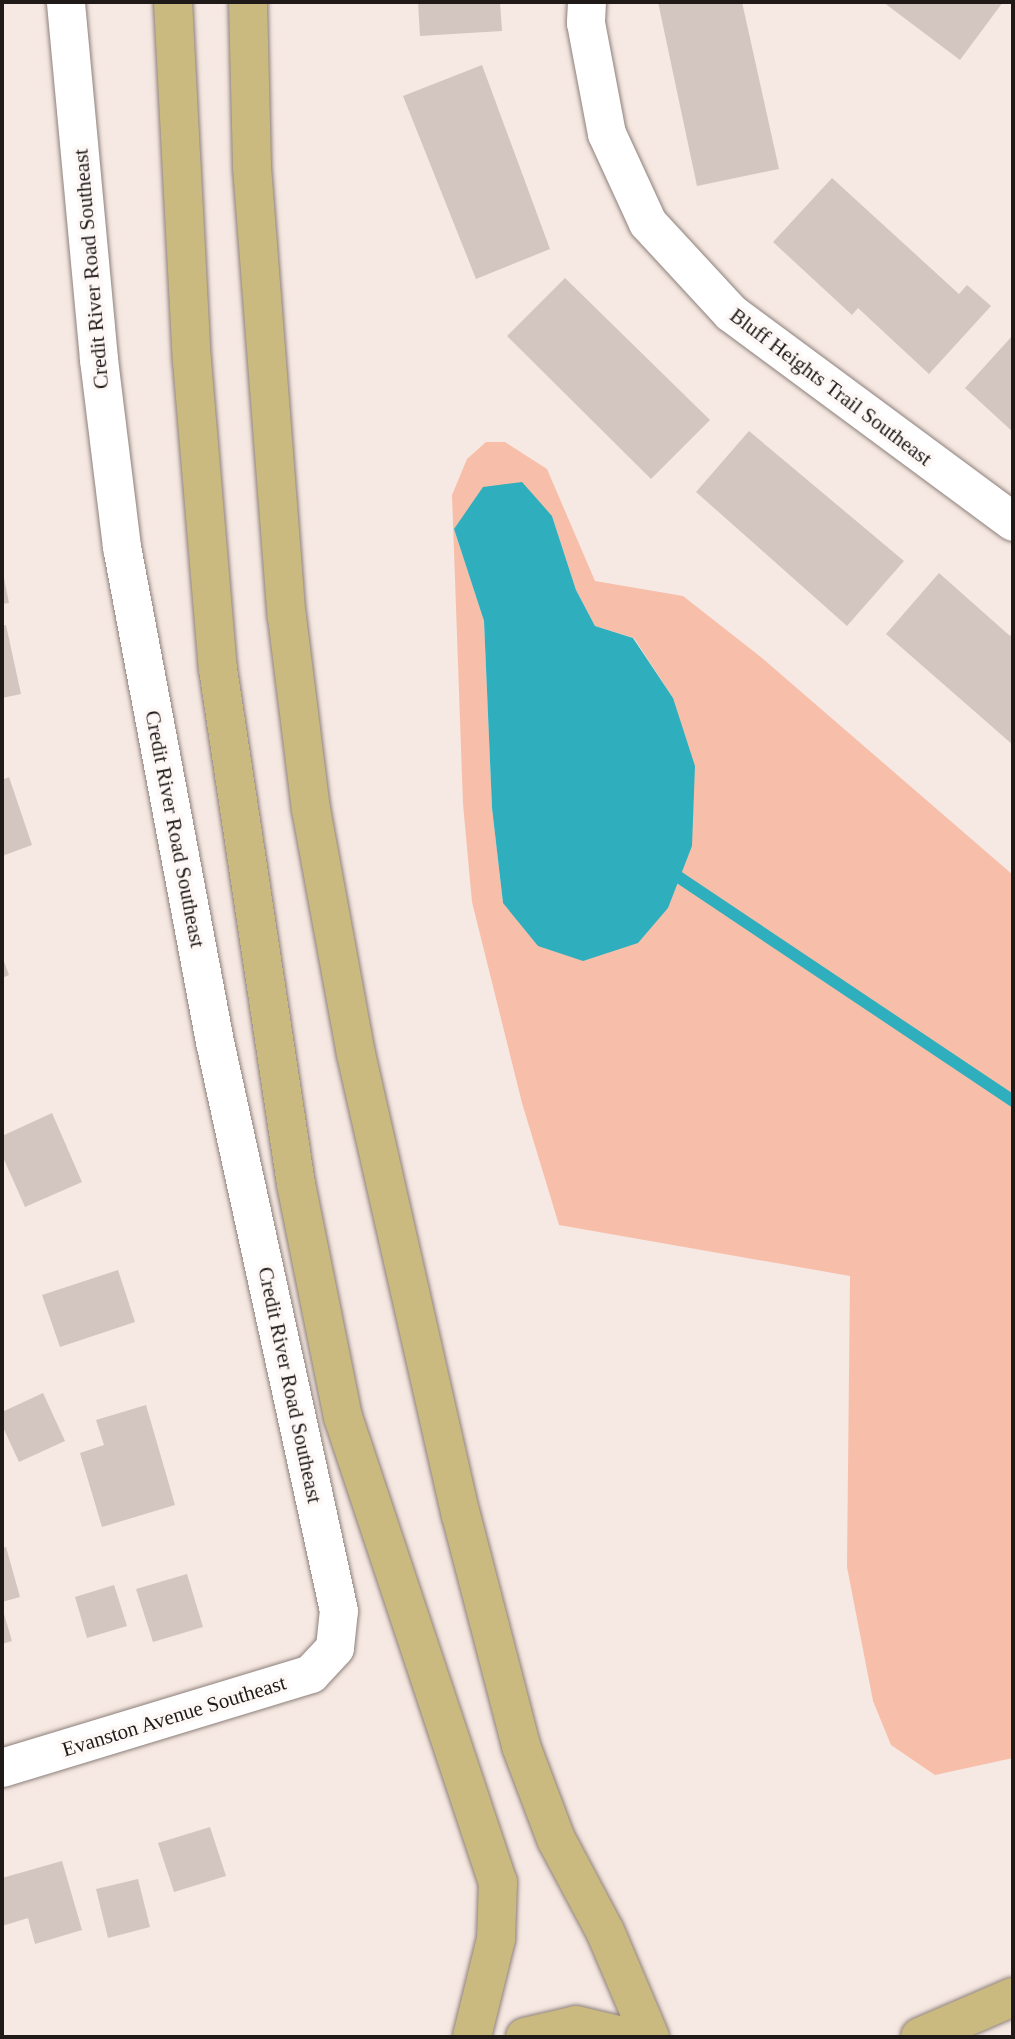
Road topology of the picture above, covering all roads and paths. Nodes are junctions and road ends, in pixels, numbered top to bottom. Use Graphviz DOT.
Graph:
graph roads {
  1 [pos="66,2"];
  2 [pos="173,2"];
  3 [pos="248,2"];
  4 [pos="587,2"];
  5 [pos="1013,522"];
  6 [pos="335,1648"];
  7 [pos="2,1768"];
  8 [pos="1013,1997"];
  9 [pos="472,2037"];
  10 [pos="525,2037"];
  11 [pos="627,2037"];
  12 [pos="650,2037"];
  13 [pos="920,2037"];
  1 -- 6 [label="street, Credit River Road Southeast"];
  2 -- 9 [label="main road"];
  3 -- 12 [label="main road"];
  4 -- 5 [label="street, Bluff Heights Trail Southeast"];
  6 -- 7 [label="street, Evanston Avenue Southeast"];
  8 -- 13 [label="main road"];
  10 -- 11 [label="main road"];
}
